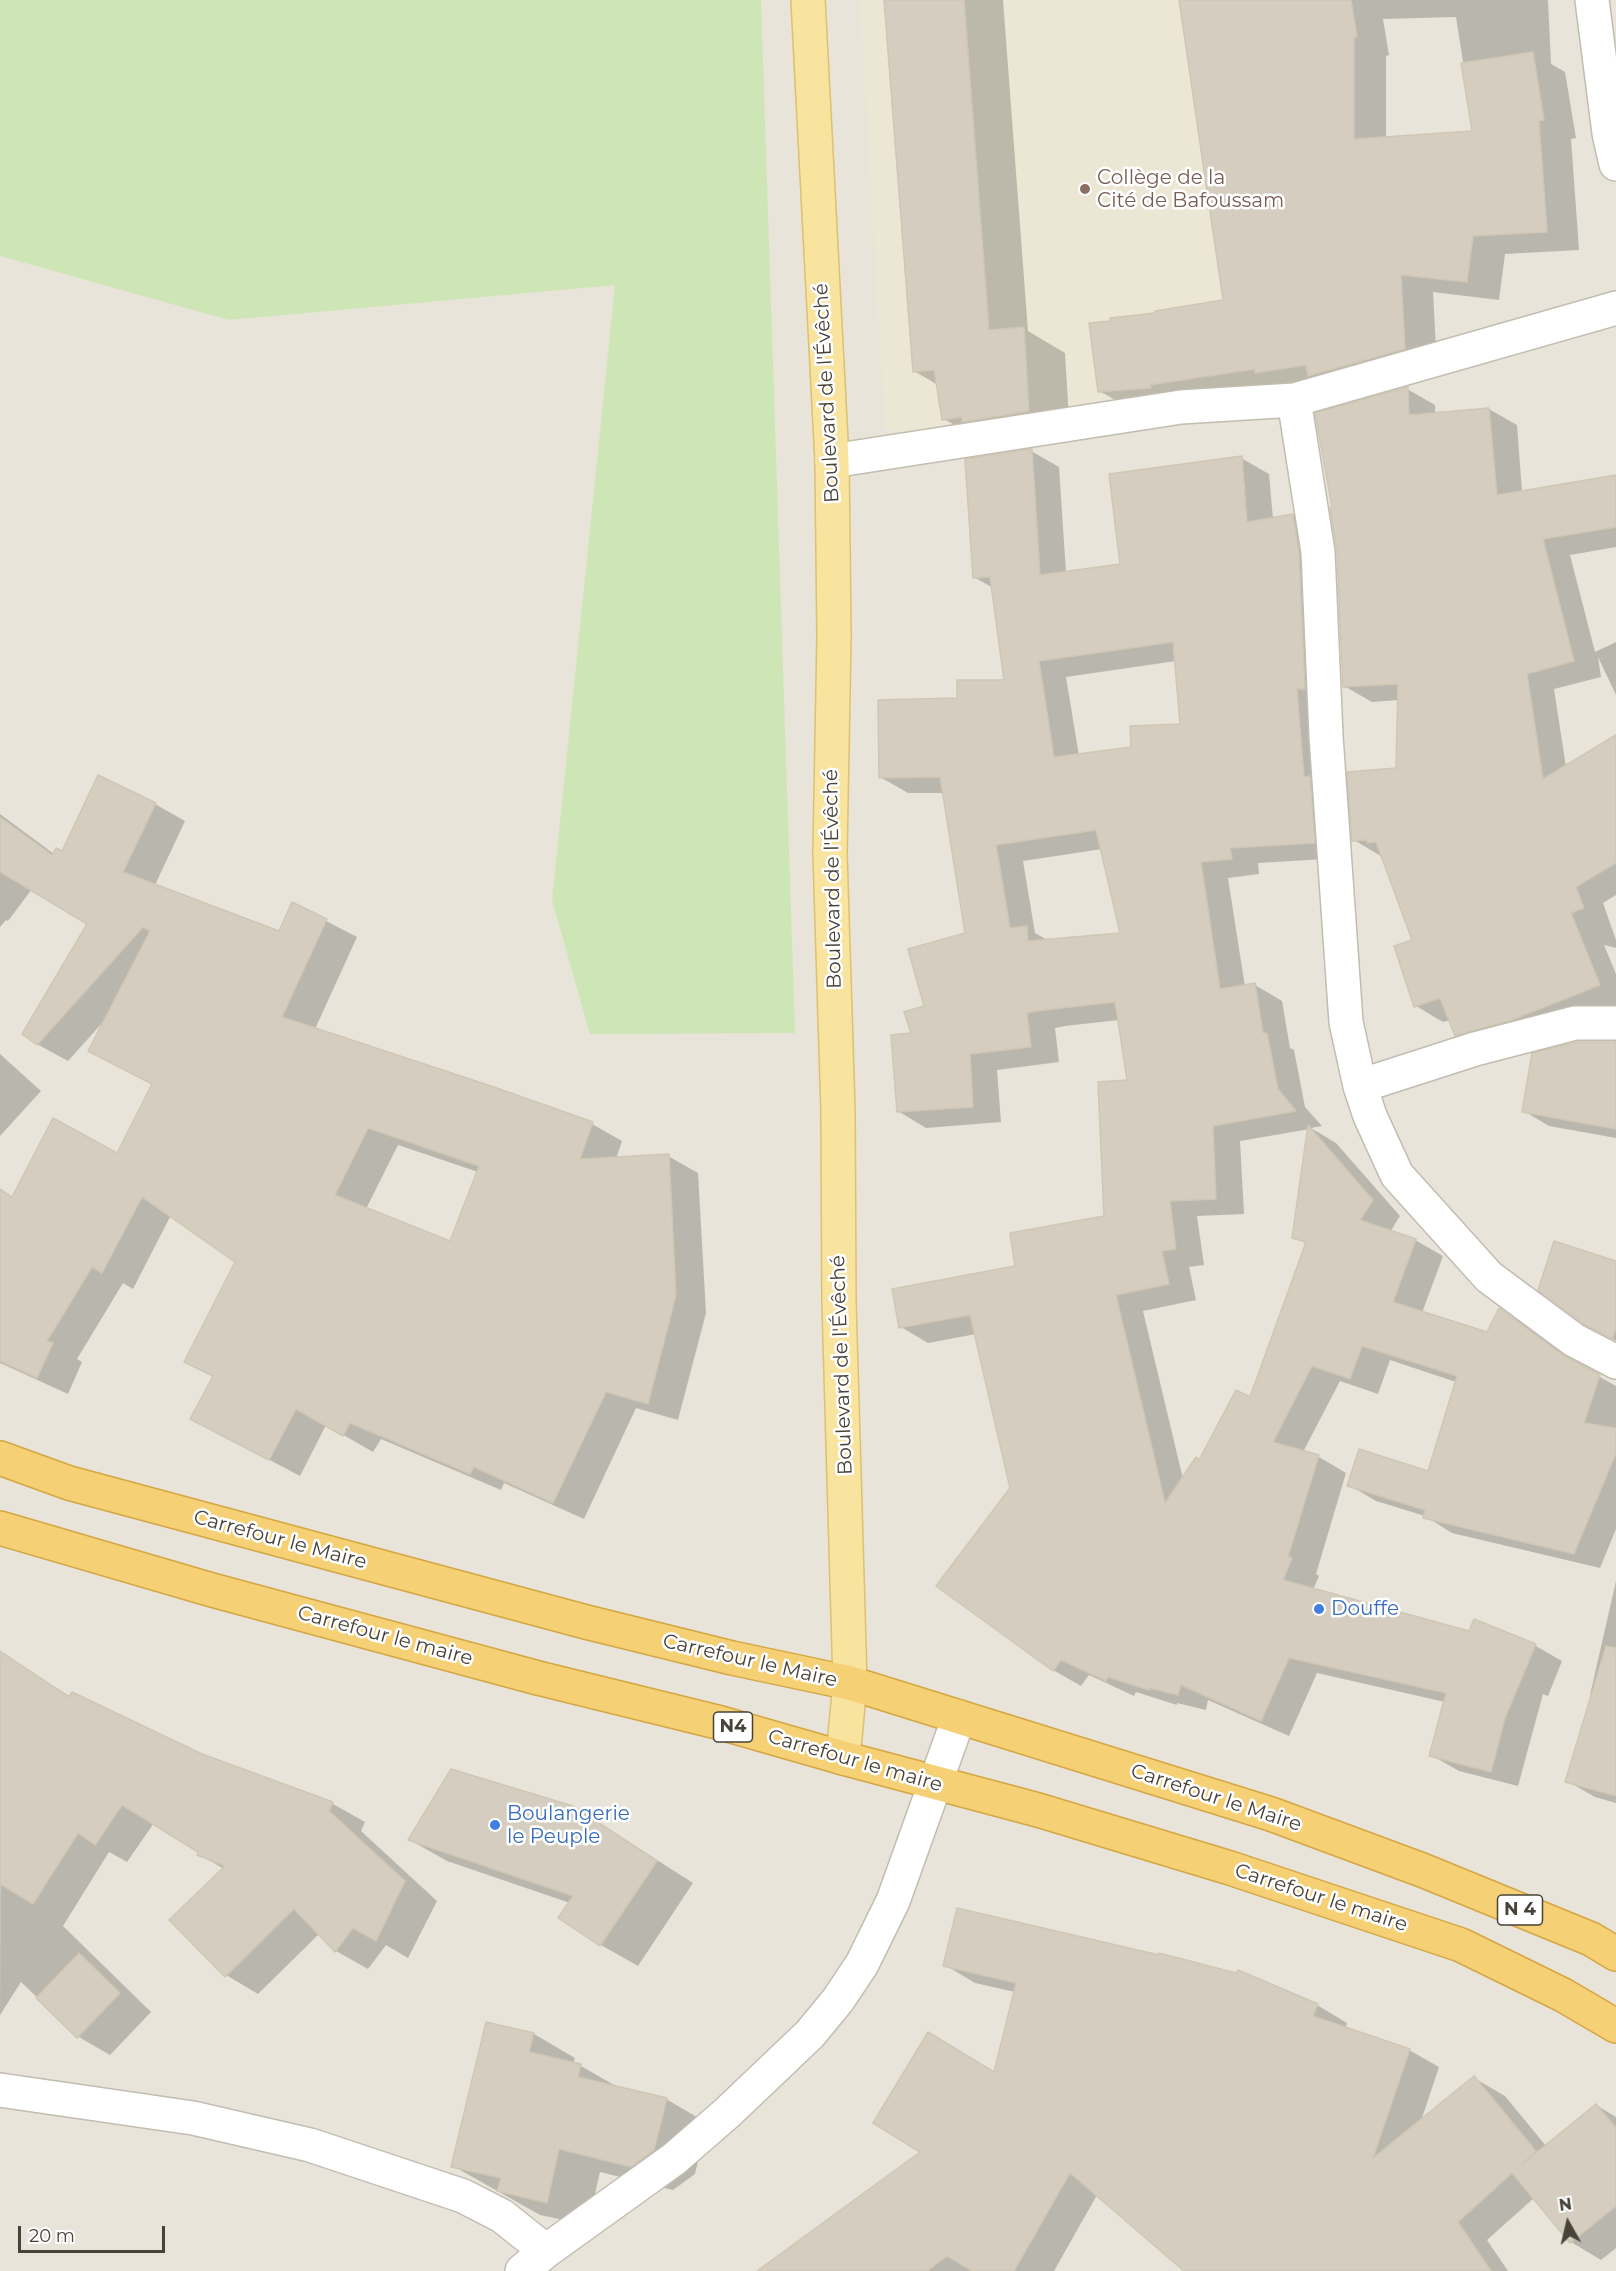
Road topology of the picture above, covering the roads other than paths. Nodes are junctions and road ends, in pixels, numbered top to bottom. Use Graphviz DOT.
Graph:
graph roads {
  1 [pos="808,0"];
  2 [pos="1592,0"];
  3 [pos="1616,164"];
  4 [pos="1616,308"];
  5 [pos="1294,400"];
  6 [pos="832,461"];
  7 [pos="1616,1023"];
  8 [pos="1360,1086"];
  9 [pos="1616,1362"];
  10 [pos="0,1458"];
  11 [pos="0,1528"];
  12 [pos="850,1683"];
  13 [pos="959,1717"];
  14 [pos="843,1758"];
  15 [pos="934,1783"];
  16 [pos="1616,1954"];
  17 [pos="1616,2026"];
  18 [pos="0,2090"];
  19 [pos="534,2261"];
  1 -- 6 [label="main road, Boulevard de l'Évêché"];
  2 -- 3 [label="street"];
  4 -- 5 [label="street"];
  5 -- 6 [label="street"];
  5 -- 8 [label="street"];
  6 -- 12 [label="main road, Boulevard de l'Évêché"];
  7 -- 8 [label="street"];
  8 -- 9 [label="street"];
  10 -- 12 [label="highway, Carrefour le Maire"];
  11 -- 14 [label="highway, Carrefour le maire / N4"];
  12 -- 13 [label="highway, Carrefour le Maire"];
  12 -- 14 [label="main road, Boulevard de l'Évêché"];
  13 -- 15 [label="street"];
  13 -- 16 [label="highway, Carrefour le Maire / N 4"];
  14 -- 15 [label="highway, Carrefour le maire / N4"];
  15 -- 17 [label="highway, Carrefour le maire / N4"];
  15 -- 19 [label="street"];
  18 -- 19 [label="street"];
}
